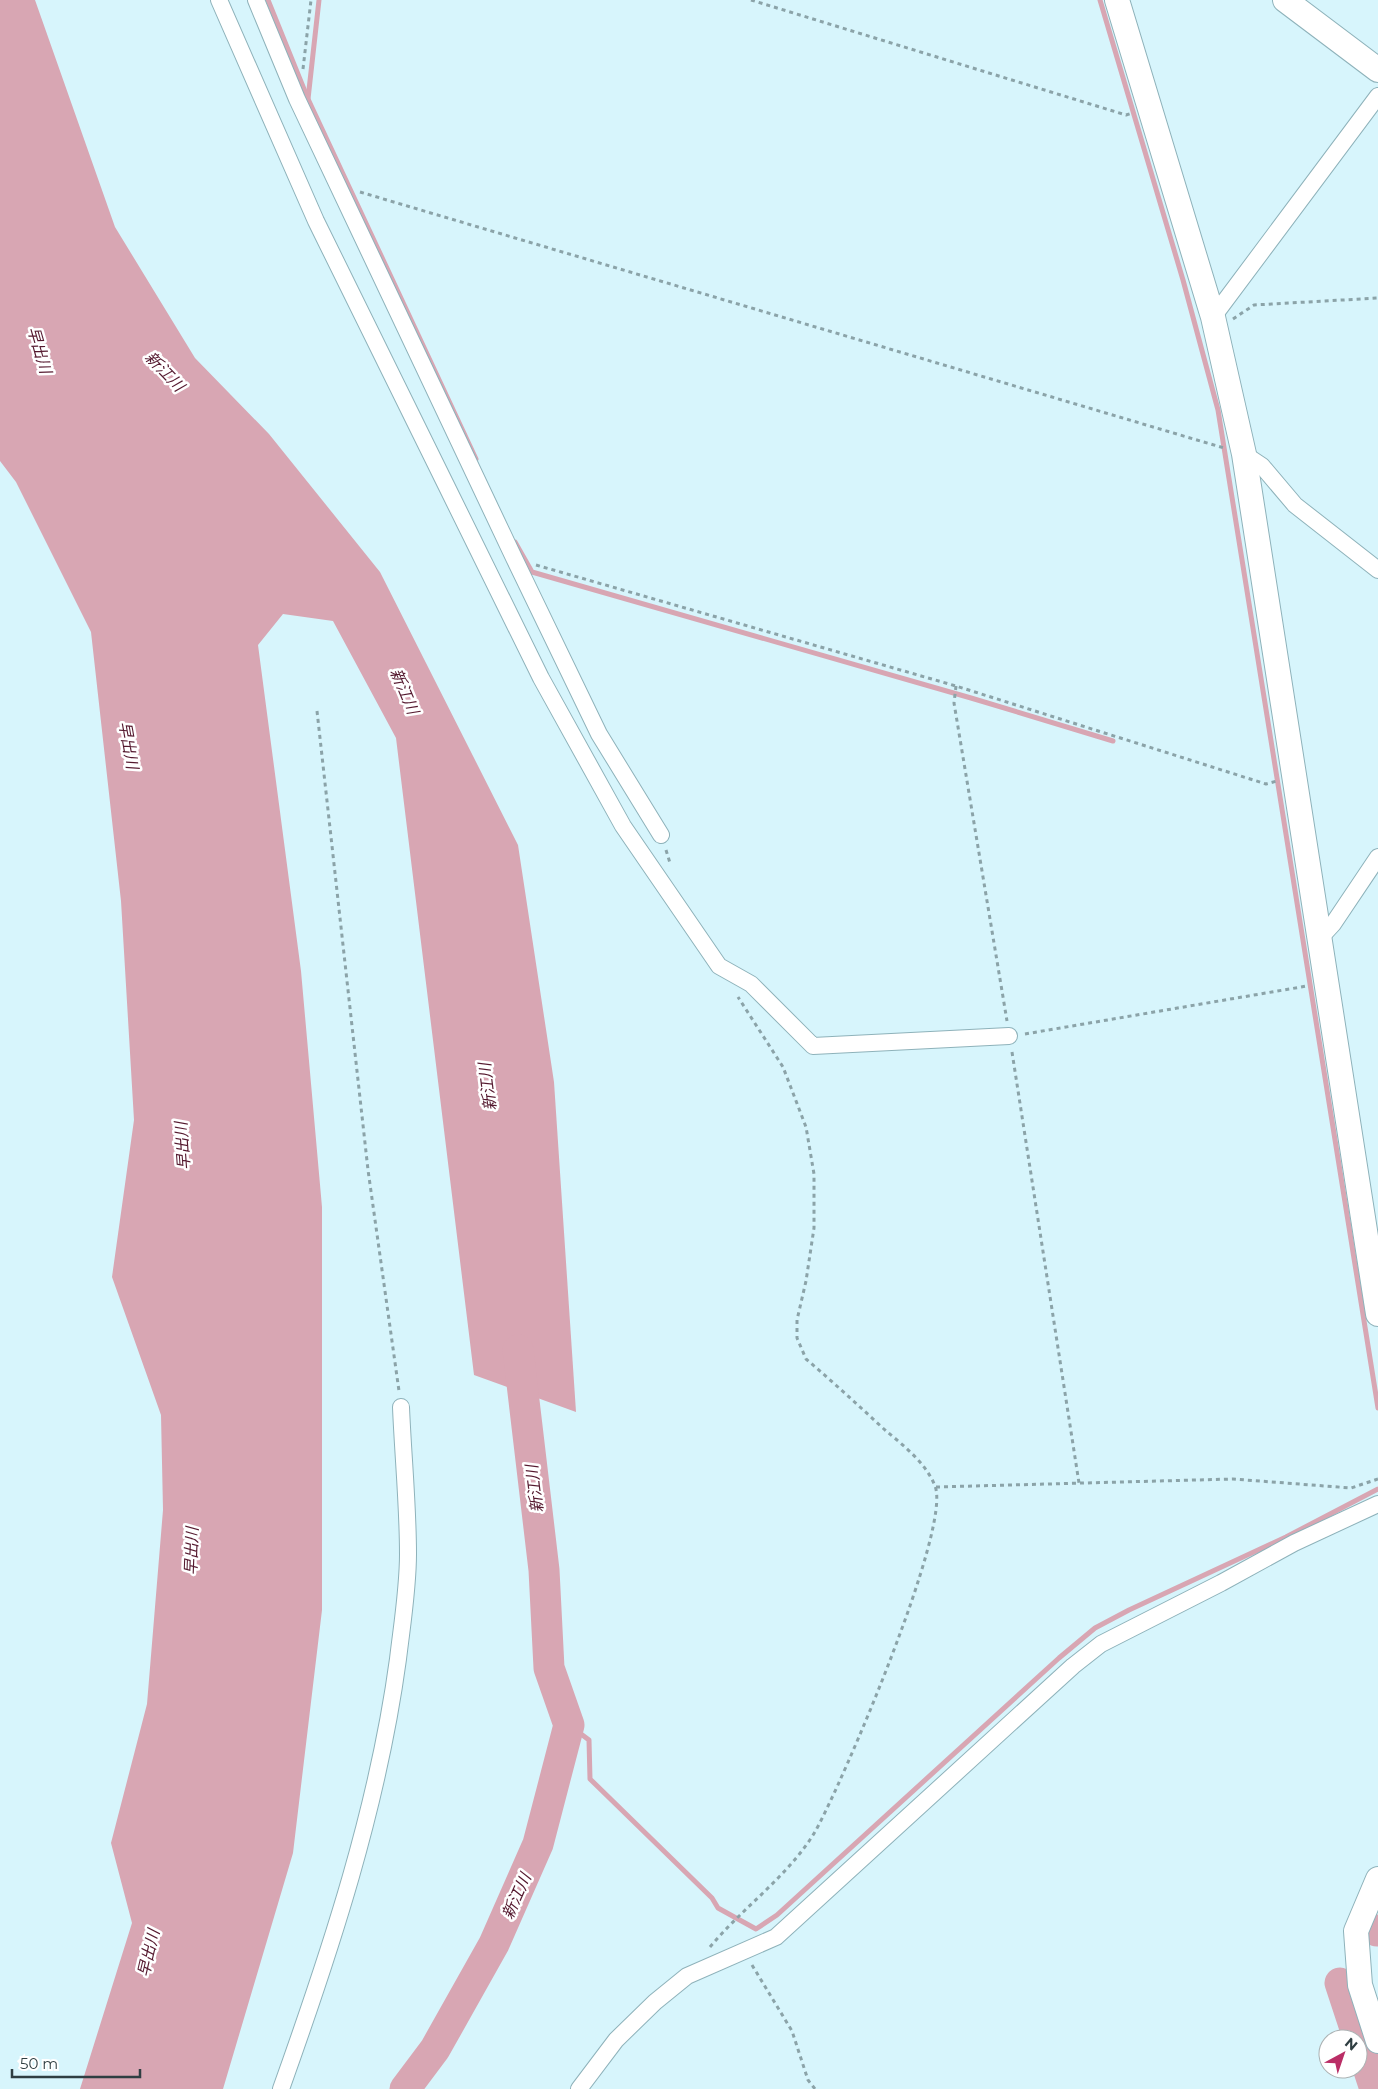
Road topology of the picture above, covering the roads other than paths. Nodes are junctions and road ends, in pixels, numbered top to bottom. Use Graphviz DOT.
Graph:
graph roads {
  1 [pos="219,0"];
  2 [pos="256,0"];
  3 [pos="1117,0"];
  4 [pos="1293,3"];
  5 [pos="1378,70"];
  6 [pos="1378,96"];
  7 [pos="1214,324"];
  8 [pos="1244,454"];
  9 [pos="1378,570"];
  10 [pos="661,835"];
  11 [pos="1378,857"];
  12 [pos="1321,937"];
  13 [pos="1009,1036"];
  14 [pos="1378,1314"];
  15 [pos="401,1407"];
  16 [pos="1378,1504"];
  17 [pos="1378,1879"];
  18 [pos="1378,2041"];
  19 [pos="281,2089"];
  20 [pos="579,2089"];
  1 -- 13 [label="street"];
  2 -- 10 [label="street"];
  3 -- 7 [label="street"];
  4 -- 5 [label="street"];
  6 -- 7 [label="street"];
  7 -- 8 [label="street"];
  8 -- 9 [label="street"];
  8 -- 12 [label="street"];
  11 -- 12 [label="street"];
  12 -- 14 [label="street"];
  15 -- 19 [label="street"];
  16 -- 20 [label="street"];
  17 -- 18 [label="street"];
}
